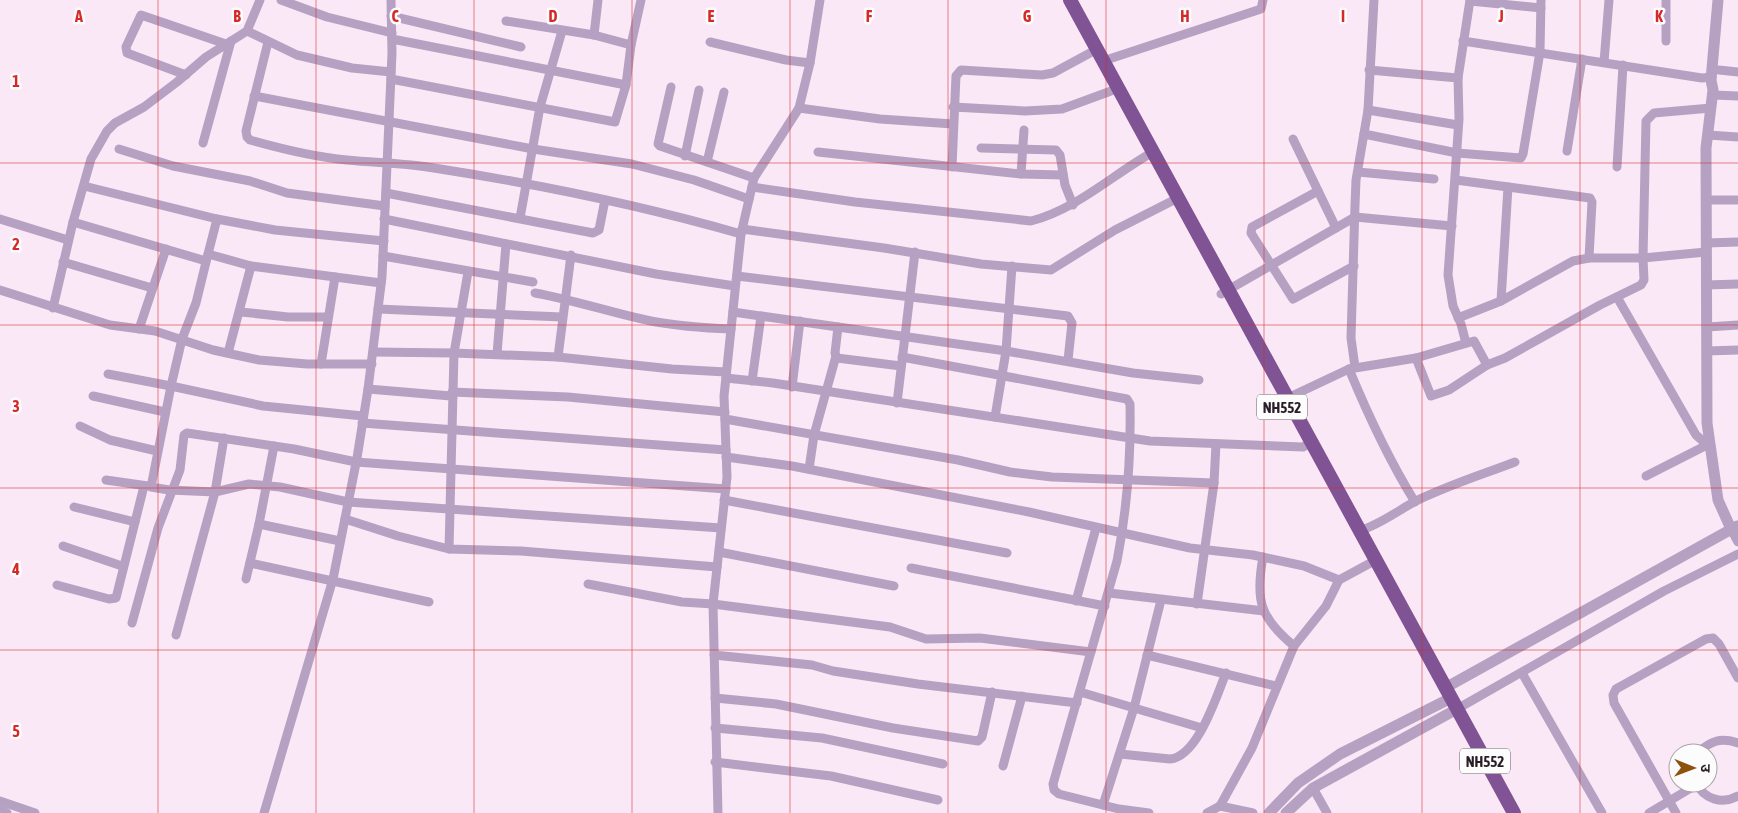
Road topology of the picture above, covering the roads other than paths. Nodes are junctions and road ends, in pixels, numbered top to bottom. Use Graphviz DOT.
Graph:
graph roads {
  1 [pos="260,0"];
  2 [pos="281,0"];
  3 [pos="391,0"];
  4 [pos="598,0"];
  5 [pos="641,0"];
  6 [pos="820,0"];
  7 [pos="1061,0"];
  8 [pos="1070,0"];
  9 [pos="1263,0"];
  10 [pos="1374,0"];
  11 [pos="1470,0"];
  12 [pos="1609,0"];
  13 [pos="1666,0"];
  14 [pos="1718,0"];
  15 [pos="1726,0"];
  16 [pos="1541,4"];
  17 [pos="391,16"];
  18 [pos="506,20"];
  19 [pos="247,31"];
  20 [pos="562,31"];
  21 [pos="594,35"];
  22 [pos="392,36"];
  23 [pos="1463,41"];
  24 [pos="1666,41"];
  25 [pos="229,42"];
  26 [pos="268,42"];
  27 [pos="710,42"];
  28 [pos="631,45"];
  29 [pos="521,47"];
  30 [pos="1540,52"];
  31 [pos="1090,53"];
  32 [pos="1582,59"];
  33 [pos="1104,60"];
  34 [pos="1604,62"];
  35 [pos="810,63"];
  36 [pos="1623,65"];
  37 [pos="550,70"];
  38 [pos="1369,70"];
  39 [pos="1738,72"];
  40 [pos="1715,74"];
  41 [pos="186,75"];
  42 [pos="391,76"];
  43 [pos="1458,78"];
  44 [pos="626,85"];
  45 [pos="671,87"];
  46 [pos="700,90"];
  47 [pos="1111,91"];
  48 [pos="724,92"];
  49 [pos="1713,92"];
  50 [pos="254,96"];
  51 [pos="1738,96"];
  52 [pos="540,107"];
  53 [pos="953,107"];
  54 [pos="799,108"];
  55 [pos="1711,108"];
  56 [pos="1368,110"];
  57 [pos="388,121"];
  58 [pos="953,124"];
  59 [pos="1458,124"];
  60 [pos="1024,130"];
  61 [pos="1364,134"];
  62 [pos="1708,135"];
  63 [pos="1738,136"];
  64 [pos="1293,139"];
  65 [pos="203,143"];
  66 [pos="981,148"];
  67 [pos="119,149"];
  68 [pos="533,149"];
  69 [pos="1023,149"];
  70 [pos="1567,151"];
  71 [pos="818,152"];
  72 [pos="1457,153"];
  73 [pos="1150,154"];
  74 [pos="686,156"];
  75 [pos="387,162"];
  76 [pos="707,162"];
  77 [pos="952,166"];
  78 [pos="1617,167"];
  79 [pos="1358,172"];
  80 [pos="1021,174"];
  81 [pos="1063,176"];
  82 [pos="1434,179"];
  83 [pos="1456,180"];
  84 [pos="753,183"];
  85 [pos="527,184"];
  86 [pos="84,186"];
  87 [pos="1508,187"];
  88 [pos="1318,191"];
  89 [pos="386,193"];
  90 [pos="749,199"];
  91 [pos="605,200"];
  92 [pos="1175,200"];
  93 [pos="1706,200"];
  94 [pos="1738,200"];
  95 [pos="1073,205"];
  96 [pos="385,206"];
  97 [pos="1355,217"];
  98 [pos="520,218"];
  99 [pos="0,219"];
  100 [pos="217,219"];
  101 [pos="384,219"];
  102 [pos="73,222"];
  103 [pos="1452,226"];
  104 [pos="1336,228"];
  105 [pos="742,232"];
  106 [pos="68,240"];
  107 [pos="384,241"];
  108 [pos="1738,242"];
  109 [pos="506,244"];
  110 [pos="1706,247"];
  111 [pos="166,249"];
  112 [pos="915,252"];
  113 [pos="571,255"];
  114 [pos="383,256"];
  115 [pos="207,258"];
  116 [pos="1589,258"];
  117 [pos="1643,258"];
  118 [pos="63,262"];
  119 [pos="251,266"];
  120 [pos="1012,266"];
  121 [pos="1272,266"];
  122 [pos="1354,266"];
  123 [pos="468,272"];
  124 [pos="737,276"];
  125 [pos="335,277"];
  126 [pos="502,277"];
  127 [pos="533,282"];
  128 [pos="381,283"];
  129 [pos="1738,284"];
  130 [pos="1706,285"];
  131 [pos="735,286"];
  132 [pos="152,288"];
  133 [pos="0,290"];
  134 [pos="535,293"];
  135 [pos="1225,293"];
  136 [pos="909,297"];
  137 [pos="1617,297"];
  138 [pos="564,298"];
  139 [pos="1501,301"];
  140 [pos="53,308"];
  141 [pos="378,309"];
  142 [pos="1009,310"];
  143 [pos="241,312"];
  144 [pos="460,312"];
  145 [pos="733,312"];
  146 [pos="500,314"];
  147 [pos="761,316"];
  148 [pos="562,317"];
  149 [pos="327,318"];
  150 [pos="1458,318"];
  151 [pos="800,321"];
  152 [pos="1738,325"];
  153 [pos="838,327"];
  154 [pos="1707,327"];
  155 [pos="139,329"];
  156 [pos="731,329"];
  157 [pos="904,337"];
  158 [pos="182,339"];
  159 [pos="1466,343"];
  160 [pos="1707,350"];
  161 [pos="1738,350"];
  162 [pos="1006,351"];
  163 [pos="373,352"];
  164 [pos="228,353"];
  165 [pos="454,353"];
  166 [pos="497,354"];
  167 [pos="836,356"];
  168 [pos="558,357"];
  169 [pos="1416,358"];
  170 [pos="1068,360"];
  171 [pos="901,362"];
  172 [pos="321,364"];
  173 [pos="372,364"];
  174 [pos="1487,365"];
  175 [pos="1352,368"];
  176 [pos="108,374"];
  177 [pos="726,375"];
  178 [pos="1002,375"];
  179 [pos="1199,380"];
  180 [pos="752,381"];
  181 [pos="171,386"];
  182 [pos="792,386"];
  183 [pos="368,389"];
  184 [pos="825,392"];
  185 [pos="451,394"];
  186 [pos="93,396"];
  187 [pos="1282,400"];
  188 [pos="897,403"];
  189 [pos="165,412"];
  190 [pos="725,416"];
  191 [pos="995,417"];
  192 [pos="363,419"];
  193 [pos="80,426"];
  194 [pos="450,430"];
  195 [pos="814,435"];
  196 [pos="224,438"];
  197 [pos="1130,439"];
  198 [pos="1216,444"];
  199 [pos="1306,445"];
  200 [pos="274,446"];
  201 [pos="1709,447"];
  202 [pos="157,451"];
  203 [pos="726,453"];
  204 [pos="356,462"];
  205 [pos="1515,462"];
  206 [pos="451,469"];
  207 [pos="809,469"];
  208 [pos="1646,476"];
  209 [pos="106,480"];
  210 [pos="1126,480"];
  211 [pos="1214,484"];
  212 [pos="147,486"];
  213 [pos="267,486"];
  214 [pos="726,489"];
  215 [pos="174,490"];
  216 [pos="215,492"];
  217 [pos="724,500"];
  218 [pos="348,502"];
  219 [pos="1415,502"];
  220 [pos="74,507"];
  221 [pos="450,509"];
  222 [pos="345,519"];
  223 [pos="135,522"];
  224 [pos="259,524"];
  225 [pos="1735,527"];
  226 [pos="721,528"];
  227 [pos="1096,528"];
  228 [pos="1359,530"];
  229 [pos="1122,534"];
  230 [pos="340,541"];
  231 [pos="1738,542"];
  232 [pos="64,546"];
  233 [pos="449,549"];
  234 [pos="1204,550"];
  235 [pos="719,552"];
  236 [pos="1007,553"];
  237 [pos="1738,554"];
  238 [pos="1263,557"];
  239 [pos="1372,562"];
  240 [pos="250,563"];
  241 [pos="122,566"];
  242 [pos="717,567"];
  243 [pos="911,568"];
  244 [pos="246,579"];
  245 [pos="333,579"];
  246 [pos="1339,580"];
  247 [pos="588,584"];
  248 [pos="57,585"];
  249 [pos="894,586"];
  250 [pos="1109,593"];
  251 [pos="1161,600"];
  252 [pos="1076,601"];
  253 [pos="429,602"];
  254 [pos="713,604"];
  255 [pos="1197,604"];
  256 [pos="1105,606"];
  257 [pos="1264,611"];
  258 [pos="132,623"];
  259 [pos="176,636"];
  260 [pos="1294,646"];
  261 [pos="1091,652"];
  262 [pos="714,654"];
  263 [pos="1147,654"];
  264 [pos="1226,673"];
  265 [pos="1522,674"];
  266 [pos="1738,678"];
  267 [pos="1276,686"];
  268 [pos="992,692"];
  269 [pos="1080,692"];
  270 [pos="1022,696"];
  271 [pos="714,698"];
  272 [pos="1449,702"];
  273 [pos="1077,703"];
  274 [pos="1134,708"];
  275 [pos="715,728"];
  276 [pos="1202,728"];
  277 [pos="1708,743"];
  278 [pos="1738,743"];
  279 [pos="1120,754"];
  280 [pos="715,762"];
  281 [pos="943,764"];
  282 [pos="1003,766"];
  283 [pos="1313,788"];
  284 [pos="1682,793"];
  285 [pos="1703,793"];
  286 [pos="1738,796"];
  287 [pos="938,800"];
  288 [pos="0,801"];
  289 [pos="1669,801"];
  290 [pos="1103,805"];
  291 [pos="1220,806"];
  292 [pos="0,810"];
  293 [pos="7,813"];
  294 [pos="35,813"];
  295 [pos="264,813"];
  296 [pos="718,813"];
  297 [pos="1148,813"];
  298 [pos="1207,813"];
  299 [pos="1253,813"];
  300 [pos="1269,813"];
  301 [pos="1286,813"];
  302 [pos="1327,813"];
  303 [pos="1505,813"];
  304 [pos="1514,813"];
  305 [pos="1602,813"];
  306 [pos="1649,813"];
  307 [pos="1676,813"];
  1 -- 19 [label="street"];
  2 -- 22 [label="street"];
  3 -- 17 [label="street"];
  4 -- 21 [label="street"];
  5 -- 28 [label="street"];
  6 -- 35 [label="street"];
  7 -- 31 [label="highway, NH552"];
  8 -- 33 [label="highway, NH552"];
  9 -- 33 [label="street"];
  10 -- 38 [label="street"];
  11 -- 16 [label="street"];
  11 -- 23 [label="street"];
  12 -- 34 [label="street"];
  13 -- 24 [label="street"];
  14 -- 40 [label="street"];
  15 -- 40 [label="street"];
  16 -- 30 [label="street"];
  17 -- 22 [label="street"];
  17 -- 29 [label="street"];
  18 -- 20 [label="street"];
  19 -- 25 [label="street"];
  19 -- 26 [label="street"];
  20 -- 21 [label="street"];
  20 -- 37 [label="street"];
  21 -- 28 [label="street"];
  22 -- 37 [label="street"];
  22 -- 42 [label="street"];
  23 -- 30 [label="street"];
  23 -- 43 [label="street"];
  25 -- 41 [label="street"];
  25 -- 41 [label="street"];
  25 -- 65 [label="street"];
  26 -- 42 [label="street"];
  26 -- 50 [label="street"];
  27 -- 35 [label="street"];
  28 -- 44 [label="street"];
  30 -- 32 [label="street"];
  30 -- 72 [label="street"];
  31 -- 47 [label="highway, NH552"];
  31 -- 53 [label="street"];
  32 -- 34 [label="street"];
  32 -- 70 [label="street"];
  33 -- 73 [label="highway, NH552"];
  34 -- 36 [label="street"];
  35 -- 54 [label="street"];
  36 -- 40 [label="street"];
  36 -- 78 [label="street"];
  37 -- 44 [label="street"];
  37 -- 52 [label="street"];
  38 -- 43 [label="street"];
  38 -- 56 [label="street"];
  39 -- 40 [label="street"];
  40 -- 49 [label="street"];
  41 -- 86 [label="street"];
  42 -- 52 [label="street"];
  42 -- 57 [label="street"];
  43 -- 59 [label="street"];
  44 -- 52 [label="street"];
  45 -- 74 [label="street"];
  46 -- 74 [label="street"];
  47 -- 53 [label="street"];
  47 -- 73 [label="highway, NH552"];
  48 -- 76 [label="street"];
  49 -- 51 [label="street"];
  49 -- 55 [label="street"];
  50 -- 57 [label="street"];
  50 -- 75 [label="street"];
  52 -- 68 [label="street"];
  53 -- 58 [label="street"];
  54 -- 58 [label="street"];
  54 -- 84 [label="street"];
  55 -- 62 [label="street"];
  55 -- 117 [label="street"];
  56 -- 59 [label="street"];
  56 -- 61 [label="street"];
  57 -- 68 [label="street"];
  57 -- 75 [label="street"];
  58 -- 77 [label="street"];
  59 -- 72 [label="street"];
  60 -- 69 [label="street"];
  61 -- 72 [label="street"];
  61 -- 79 [label="street"];
  62 -- 63 [label="street"];
  62 -- 93 [label="street"];
  64 -- 88 [label="street"];
  66 -- 69 [label="street"];
  67 -- 96 [label="street"];
  68 -- 85 [label="street"];
  68 -- 90 [label="street"];
  69 -- 80 [label="street"];
  69 -- 81 [label="street"];
  71 -- 77 [label="street"];
  72 -- 83 [label="street"];
  73 -- 92 [label="highway, NH552"];
  73 -- 95 [label="street"];
  74 -- 76 [label="street"];
  75 -- 85 [label="street"];
  75 -- 89 [label="street"];
  76 -- 84 [label="street"];
  77 -- 80 [label="street"];
  79 -- 82 [label="street"];
  79 -- 97 [label="street"];
  80 -- 81 [label="street"];
  81 -- 95 [label="street"];
  83 -- 87 [label="street"];
  83 -- 103 [label="street"];
  84 -- 90 [label="street"];
  84 -- 95 [label="street"];
  85 -- 91 [label="street"];
  85 -- 98 [label="street"];
  86 -- 100 [label="street"];
  86 -- 102 [label="street"];
  87 -- 116 [label="street"];
  87 -- 139 [label="street"];
  88 -- 104 [label="street"];
  88 -- 121 [label="street"];
  89 -- 96 [label="street"];
  89 -- 98 [label="street"];
  90 -- 105 [label="street"];
  91 -- 98 [label="street"];
  91 -- 105 [label="street"];
  92 -- 120 [label="street"];
  92 -- 135 [label="highway, NH552"];
  93 -- 94 [label="street"];
  93 -- 110 [label="street"];
  96 -- 101 [label="street"];
  97 -- 103 [label="street"];
  97 -- 104 [label="street"];
  97 -- 122 [label="street"];
  99 -- 106 [label="street"];
  100 -- 107 [label="street"];
  100 -- 115 [label="street"];
  101 -- 107 [label="street"];
  101 -- 109 [label="street"];
  102 -- 106 [label="street"];
  102 -- 111 [label="street"];
  103 -- 150 [label="street"];
  104 -- 121 [label="street"];
  105 -- 112 [label="street"];
  105 -- 124 [label="street"];
  106 -- 118 [label="street"];
  107 -- 114 [label="street"];
  108 -- 110 [label="street"];
  109 -- 113 [label="street"];
  109 -- 126 [label="street"];
  110 -- 117 [label="street"];
  110 -- 130 [label="street"];
  111 -- 115 [label="street"];
  111 -- 132 [label="street"];
  112 -- 120 [label="street"];
  112 -- 136 [label="street"];
  113 -- 131 [label="street"];
  113 -- 138 [label="street"];
  114 -- 123 [label="street"];
  114 -- 128 [label="street"];
  115 -- 119 [label="street"];
  115 -- 158 [label="street"];
  116 -- 117 [label="street"];
  116 -- 139 [label="street"];
  117 -- 137 [label="street"];
  118 -- 132 [label="street"];
  118 -- 140 [label="street"];
  119 -- 125 [label="street"];
  119 -- 143 [label="street"];
  120 -- 142 [label="street"];
  121 -- 122 [label="street"];
  121 -- 135 [label="street"];
  122 -- 175 [label="street"];
  123 -- 126 [label="street"];
  123 -- 144 [label="street"];
  124 -- 131 [label="street"];
  124 -- 136 [label="street"];
  125 -- 128 [label="street"];
  125 -- 149 [label="street"];
  126 -- 127 [label="street"];
  126 -- 146 [label="street"];
  128 -- 141 [label="street"];
  129 -- 130 [label="street"];
  130 -- 154 [label="street"];
  131 -- 145 [label="street"];
  132 -- 155 [label="street"];
  133 -- 140 [label="street"];
  134 -- 138 [label="street"];
  135 -- 187 [label="highway, NH552"];
  136 -- 142 [label="street"];
  136 -- 157 [label="street"];
  137 -- 174 [label="street"];
  137 -- 201 [label="street"];
  138 -- 148 [label="street"];
  138 -- 156 [label="street"];
  139 -- 150 [label="street"];
  140 -- 155 [label="street"];
  141 -- 144 [label="street"];
  141 -- 163 [label="street"];
  142 -- 162 [label="street"];
  142 -- 170 [label="street"];
  143 -- 149 [label="street"];
  143 -- 164 [label="street"];
  144 -- 146 [label="street"];
  144 -- 165 [label="street"];
  145 -- 147 [label="street"];
  145 -- 156 [label="street"];
  146 -- 148 [label="street"];
  146 -- 166 [label="street"];
  147 -- 151 [label="street"];
  147 -- 180 [label="street"];
  148 -- 168 [label="street"];
  149 -- 172 [label="street"];
  150 -- 159 [label="street"];
  151 -- 153 [label="street"];
  151 -- 182 [label="street"];
  152 -- 154 [label="street"];
  153 -- 157 [label="street"];
  153 -- 167 [label="street"];
  154 -- 160 [label="street"];
  155 -- 158 [label="street"];
  156 -- 177 [label="street"];
  157 -- 162 [label="street"];
  157 -- 171 [label="street"];
  158 -- 164 [label="street"];
  158 -- 181 [label="street"];
  159 -- 169 [label="street"];
  159 -- 174 [label="street"];
  160 -- 161 [label="street"];
  160 -- 201 [label="street"];
  162 -- 170 [label="street"];
  162 -- 178 [label="street"];
  163 -- 165 [label="street"];
  163 -- 173 [label="street"];
  164 -- 172 [label="street"];
  165 -- 166 [label="street"];
  165 -- 185 [label="street"];
  166 -- 168 [label="street"];
  167 -- 171 [label="street"];
  167 -- 184 [label="street"];
  168 -- 177 [label="street"];
  169 -- 174 [label="street"];
  169 -- 175 [label="street"];
  170 -- 179 [label="street"];
  171 -- 178 [label="street"];
  171 -- 188 [label="street"];
  172 -- 173 [label="street"];
  173 -- 183 [label="street"];
  175 -- 187 [label="street"];
  175 -- 219 [label="street"];
  176 -- 181 [label="street"];
  177 -- 180 [label="street"];
  177 -- 190 [label="street"];
  178 -- 191 [label="street"];
  178 -- 197 [label="street"];
  180 -- 182 [label="street"];
  181 -- 189 [label="street"];
  181 -- 192 [label="street"];
  182 -- 184 [label="street"];
  183 -- 185 [label="street"];
  183 -- 192 [label="street"];
  184 -- 188 [label="street"];
  184 -- 195 [label="street"];
  185 -- 190 [label="street"];
  185 -- 194 [label="street"];
  186 -- 189 [label="street"];
  187 -- 199 [label="highway, NH552"];
  188 -- 191 [label="street"];
  189 -- 202 [label="street"];
  190 -- 195 [label="street"];
  190 -- 203 [label="street"];
  191 -- 197 [label="street"];
  192 -- 194 [label="street"];
  192 -- 204 [label="street"];
  193 -- 202 [label="street"];
  194 -- 203 [label="street"];
  194 -- 206 [label="street"];
  195 -- 207 [label="street"];
  195 -- 210 [label="street"];
  196 -- 200 [label="street"];
  196 -- 215 [label="street"];
  196 -- 216 [label="street"];
  197 -- 198 [label="street"];
  197 -- 210 [label="street"];
  198 -- 199 [label="street"];
  198 -- 211 [label="street"];
  199 -- 228 [label="highway, NH552"];
  199 -- 239 [label="highway, NH552"];
  200 -- 204 [label="street"];
  200 -- 213 [label="street"];
  201 -- 208 [label="street"];
  201 -- 225 [label="street"];
  202 -- 212 [label="street"];
  203 -- 207 [label="street"];
  203 -- 214 [label="street"];
  204 -- 206 [label="street"];
  204 -- 218 [label="street"];
  205 -- 219 [label="street"];
  206 -- 214 [label="street"];
  206 -- 221 [label="street"];
  207 -- 227 [label="street"];
  209 -- 212 [label="street"];
  210 -- 211 [label="street"];
  210 -- 229 [label="street"];
  211 -- 234 [label="street"];
  212 -- 215 [label="street"];
  212 -- 223 [label="street"];
  213 -- 216 [label="street"];
  213 -- 218 [label="street"];
  213 -- 224 [label="street"];
  214 -- 217 [label="street"];
  215 -- 216 [label="street"];
  215 -- 258 [label="street"];
  216 -- 259 [label="street"];
  217 -- 226 [label="street"];
  217 -- 236 [label="street"];
  218 -- 221 [label="street"];
  218 -- 222 [label="street"];
  219 -- 228 [label="street"];
  220 -- 223 [label="street"];
  221 -- 226 [label="street"];
  221 -- 233 [label="street"];
  222 -- 230 [label="street"];
  222 -- 233 [label="street"];
  223 -- 241 [label="street"];
  224 -- 230 [label="street"];
  224 -- 240 [label="street"];
  225 -- 231 [label="street"];
  225 -- 272 [label="street"];
  226 -- 235 [label="street"];
  227 -- 229 [label="street"];
  227 -- 252 [label="street"];
  228 -- 239 [label="highway, NH552"];
  229 -- 234 [label="street"];
  229 -- 250 [label="street"];
  230 -- 245 [label="street"];
  232 -- 241 [label="street"];
  233 -- 242 [label="street"];
  234 -- 238 [label="street"];
  234 -- 255 [label="street"];
  235 -- 242 [label="street"];
  235 -- 249 [label="street"];
  237 -- 265 [label="street"];
  238 -- 246 [label="street"];
  238 -- 257 [label="street"];
  239 -- 246 [label="street"];
  239 -- 272 [label="highway, NH552"];
  240 -- 244 [label="street"];
  240 -- 245 [label="street"];
  241 -- 248 [label="street"];
  242 -- 254 [label="street"];
  243 -- 252 [label="street"];
  245 -- 253 [label="street"];
  245 -- 295 [label="street"];
  246 -- 260 [label="street"];
  247 -- 254 [label="street"];
  250 -- 251 [label="street"];
  250 -- 256 [label="street"];
  251 -- 255 [label="street"];
  251 -- 263 [label="street"];
  252 -- 256 [label="street"];
  254 -- 261 [label="street"];
  254 -- 262 [label="street"];
  255 -- 257 [label="street"];
  256 -- 261 [label="street"];
  257 -- 260 [label="street"];
  260 -- 267 [label="street"];
  261 -- 269 [label="street"];
  262 -- 268 [label="street"];
  262 -- 271 [label="street"];
  263 -- 264 [label="street"];
  263 -- 274 [label="street"];
  264 -- 267 [label="street"];
  264 -- 276 [label="street"];
  265 -- 272 [label="street"];
  265 -- 305 [label="street"];
  266 -- 289 [label="street"];
  267 -- 291 [label="street"];
  268 -- 270 [label="street"];
  268 -- 271 [label="street"];
  269 -- 273 [label="street"];
  269 -- 274 [label="street"];
  270 -- 273 [label="street"];
  270 -- 282 [label="street"];
  271 -- 275 [label="street"];
  272 -- 283 [label="street"];
  272 -- 300 [label="street"];
  272 -- 303 [label="highway, NH552"];
  272 -- 304 [label="highway, NH552"];
  273 -- 290 [label="street"];
  274 -- 276 [label="street"];
  274 -- 279 [label="street"];
  275 -- 280 [label="street"];
  275 -- 281 [label="street"];
  276 -- 279 [label="street"];
  277 -- 278 [label="street"];
  279 -- 290 [label="street"];
  280 -- 287 [label="street"];
  280 -- 296 [label="street"];
  283 -- 301 [label="street"];
  283 -- 302 [label="street"];
  284 -- 289 [label="street"];
  285 -- 286 [label="street"];
  288 -- 294 [label="street"];
  289 -- 306 [label="street"];
  289 -- 307 [label="street"];
  290 -- 297 [label="street"];
  291 -- 298 [label="street"];
  291 -- 299 [label="street"];
  292 -- 293 [label="street"];
}
